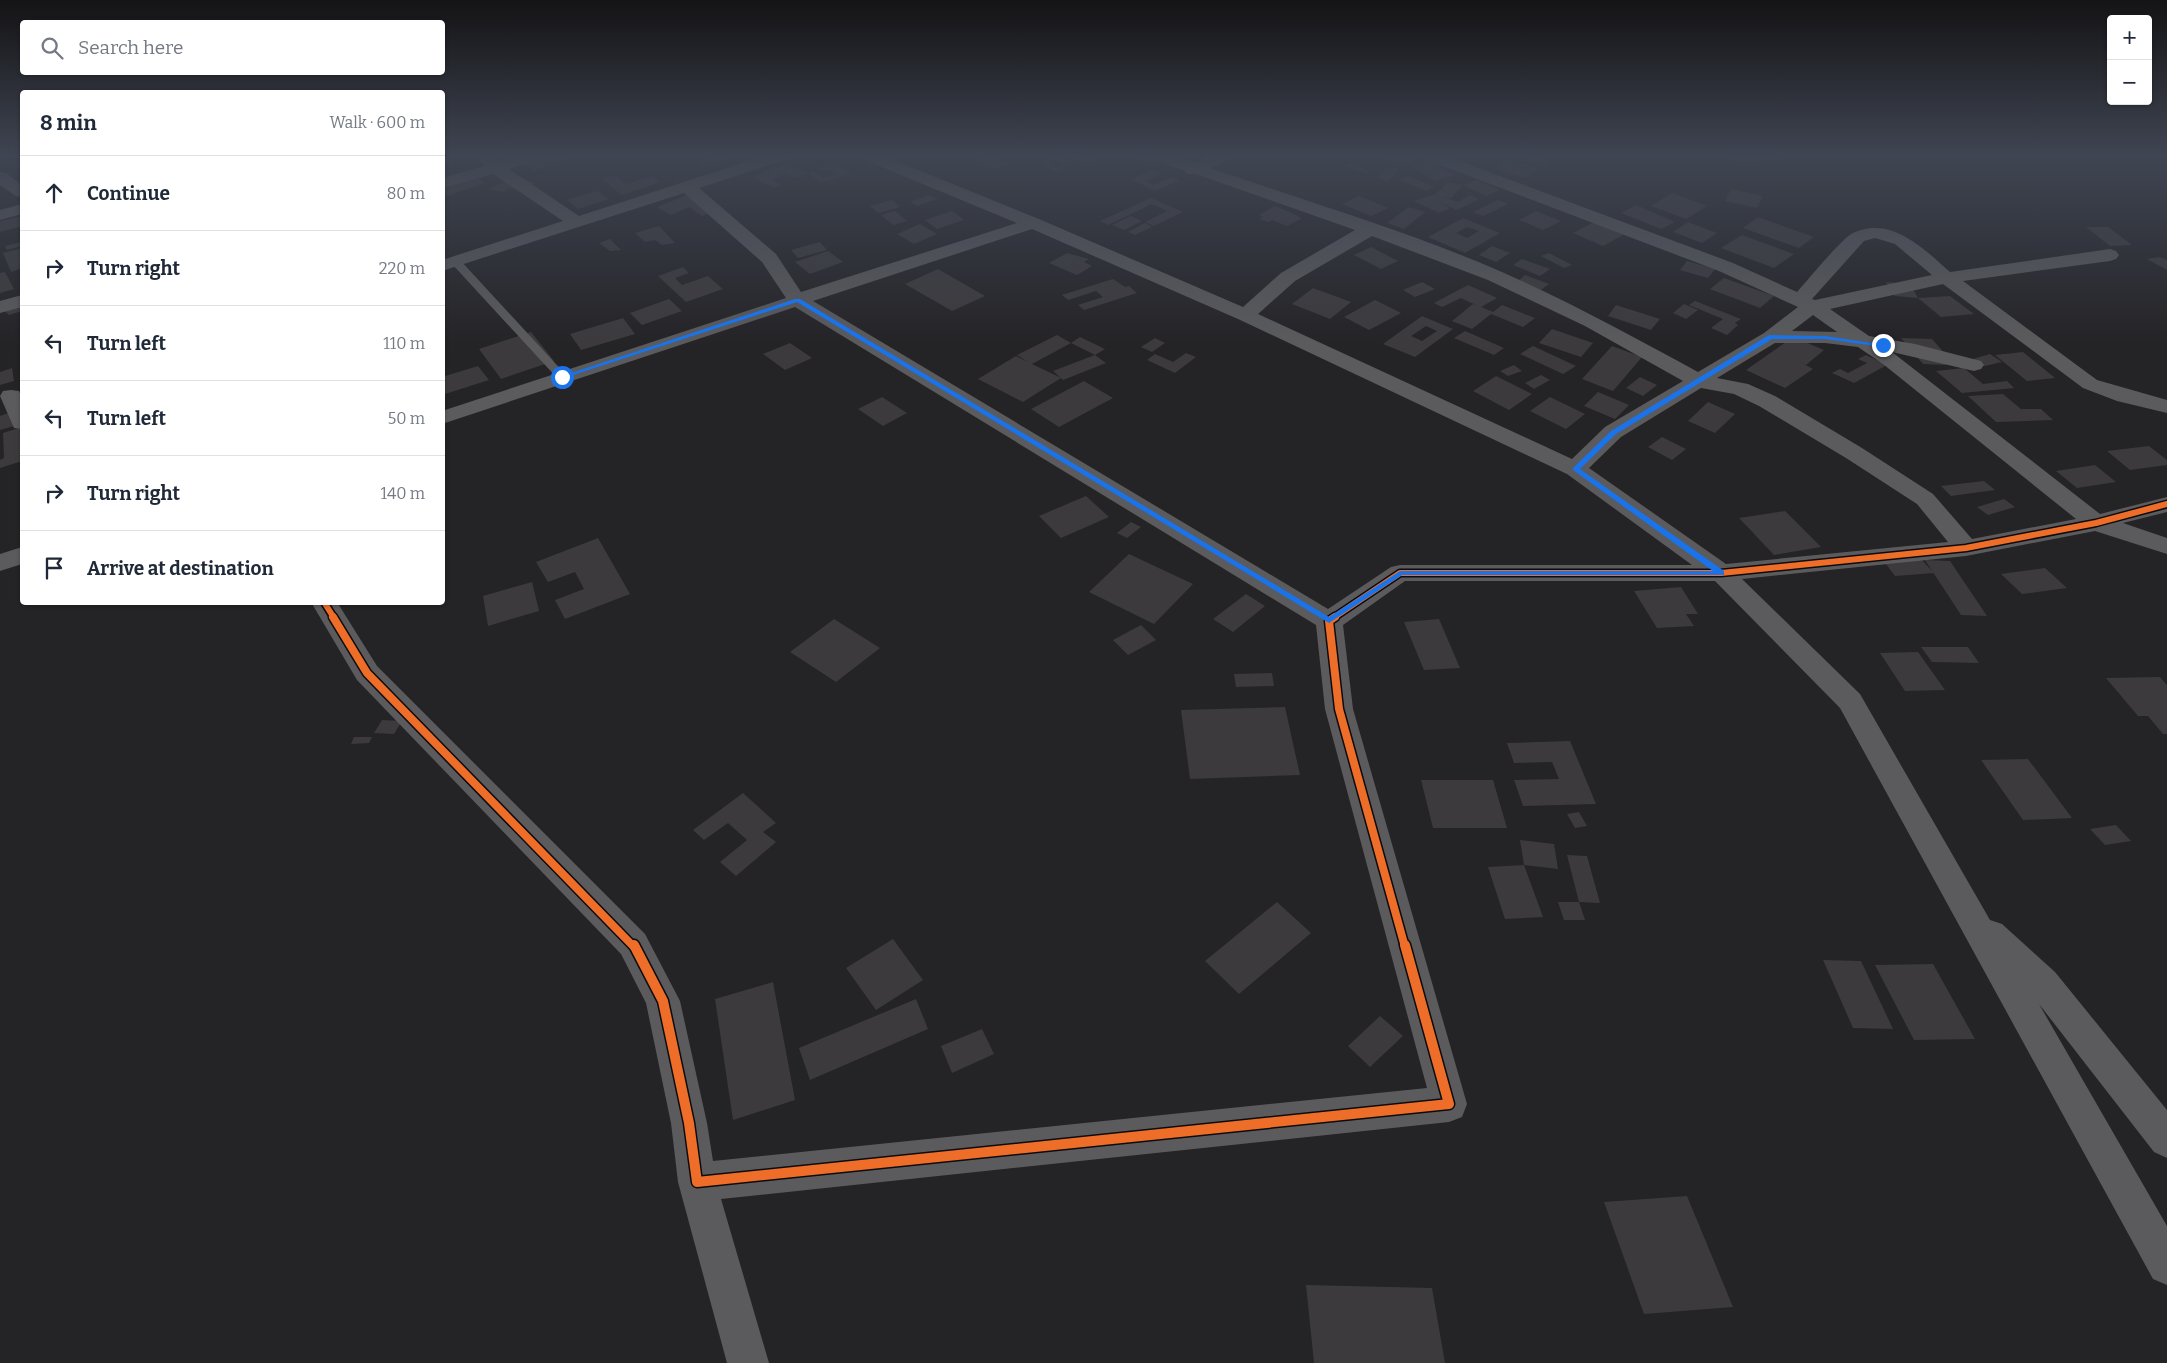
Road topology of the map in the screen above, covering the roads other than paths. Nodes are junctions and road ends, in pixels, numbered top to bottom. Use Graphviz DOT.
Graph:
graph roads {
  1 [pos="571,219"];
  2 [pos="591,219"];
  3 [pos="723,219"];
  4 [pos="1022,219"];
  5 [pos="1339,219"];
  6 [pos="1597,219"];
  7 [pos="577,223"];
  8 [pos="1033,223"];
  9 [pos="1370,229"];
  10 [pos="2110,255"];
  11 [pos="449,264"];
  12 [pos="1946,278"];
  13 [pos="798,300"];
  14 [pos="20,302"];
  15 [pos="1805,304"];
  16 [pos="0,307"];
  17 [pos="1245,315"];
  18 [pos="1771,337"];
  19 [pos="1862,341"];
  20 [pos="1974,365"];
  21 [pos="562,377"];
  22 [pos="1698,381"];
  23 [pos="11,396"];
  24 [pos="2167,407"];
  25 [pos="445,417"];
  26 [pos="20,418"];
  27 [pos="1575,469"];
  28 [pos="2167,504"];
  29 [pos="2096,523"];
  30 [pos="1966,548"];
  31 [pos="2164,551"];
  32 [pos="20,556"];
  33 [pos="0,562"];
  34 [pos="1721,573"];
  35 [pos="326,605"];
  36 [pos="1329,621"];
  37 [pos="1971,917"];
  38 [pos="2167,1139"];
  39 [pos="697,1182"];
  40 [pos="2167,1264"];
  41 [pos="748,1363"];
  1 -- 7 [label="street"];
  2 -- 7 [label="street"];
  3 -- 13 [label="street"];
  4 -- 8 [label="street"];
  5 -- 9 [label="street"];
  6 -- 15 [label="street"];
  7 -- 11 [label="street"];
  8 -- 13 [label="street"];
  8 -- 17 [label="street"];
  9 -- 17 [label="street"];
  9 -- 22 [label="street"];
  10 -- 12 [label="street"];
  11 -- 21 [label="lane"];
  12 -- 15 [label="street"];
  12 -- 15 [label="street"];
  12 -- 24 [label="street"];
  13 -- 21 [label="street"];
  13 -- 36 [label="street"];
  14 -- 16 [label="street"];
  15 -- 18 [label="street"];
  15 -- 19 [label="street"];
  17 -- 27 [label="street"];
  18 -- 19 [label="street"];
  18 -- 22 [label="street"];
  19 -- 20 [label="street"];
  19 -- 29 [label="street"];
  21 -- 25 [label="street"];
  22 -- 27 [label="street"];
  22 -- 30 [label="street"];
  23 -- 26 [label="street"];
  27 -- 34 [label="street"];
  28 -- 29 [label="street"];
  29 -- 30 [label="street"];
  29 -- 31 [label="street"];
  30 -- 34 [label="street"];
  32 -- 33 [label="street"];
  34 -- 36 [label="street"];
  34 -- 37 [label="street"];
  35 -- 39 [label="street"];
  36 -- 39 [label="street"];
  37 -- 38 [label="street"];
  37 -- 40 [label="street"];
  39 -- 41 [label="street"];
}
